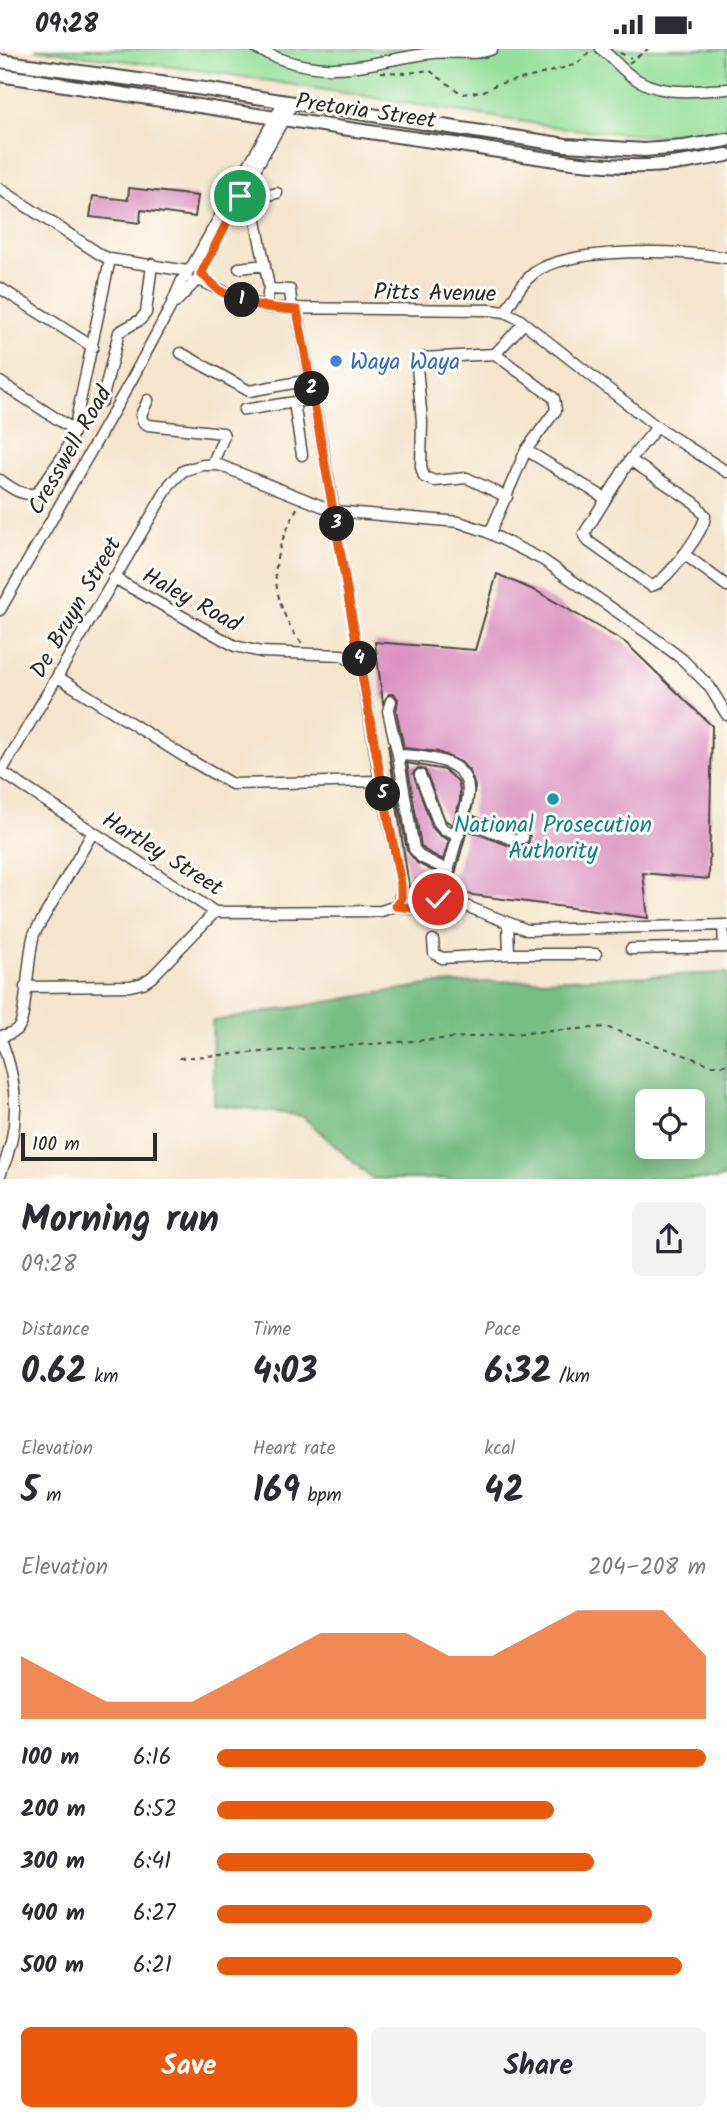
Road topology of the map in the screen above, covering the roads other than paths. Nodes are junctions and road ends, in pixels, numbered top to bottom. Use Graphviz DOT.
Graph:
graph roads {
  1 [pos="257,49"];
  2 [pos="492,49"];
  3 [pos="601,49"];
  4 [pos="0,61"];
  5 [pos="0,75"];
  6 [pos="727,89"];
  7 [pos="289,102"];
  8 [pos="279,120"];
  9 [pos="727,140"];
  10 [pos="727,155"];
  11 [pos="0,189"];
  12 [pos="277,193"];
  13 [pos="727,258"];
  14 [pos="110,259"];
  15 [pos="152,264"];
  16 [pos="265,265"];
  17 [pos="239,268"];
  18 [pos="194,275"];
  19 [pos="0,288"];
  20 [pos="269,289"];
  21 [pos="267,307"];
  22 [pos="294,309"];
  23 [pos="505,312"];
  24 [pos="524,323"];
  25 [pos="93,347"];
  26 [pos="181,353"];
  27 [pos="495,354"];
  28 [pos="310,380"];
  29 [pos="0,382"];
  30 [pos="314,399"];
  31 [pos="148,400"];
  32 [pos="102,401"];
  33 [pos="294,402"];
  34 [pos="244,410"];
  35 [pos="657,427"];
  36 [pos="75,430"];
  37 [pos="526,450"];
  38 [pos="302,455"];
  39 [pos="630,460"];
  40 [pos="212,465"];
  41 [pos="727,472"];
  42 [pos="0,480"];
  43 [pos="507,497"];
  44 [pos="605,498"];
  45 [pos="334,511"];
  46 [pos="490,533"];
  47 [pos="684,554"];
  48 [pos="114,578"];
  49 [pos="727,586"];
  50 [pos="0,610"];
  51 [pos="58,677"];
  52 [pos="391,701"];
  53 [pos="727,715"];
  54 [pos="398,755"];
  55 [pos="1,772"];
  56 [pos="420,775"];
  57 [pos="380,781"];
  58 [pos="463,820"];
  59 [pos="93,832"];
  60 [pos="458,835"];
  61 [pos="523,838"];
  62 [pos="449,871"];
  63 [pos="438,899"];
  64 [pos="398,902"];
  65 [pos="426,907"];
  66 [pos="469,908"];
  67 [pos="215,912"];
  68 [pos="508,923"];
  69 [pos="725,925"];
  70 [pos="433,940"];
  71 [pos="726,947"];
  72 [pos="631,950"];
  73 [pos="509,954"];
  74 [pos="596,954"];
  75 [pos="25,987"];
  76 [pos="0,1037"];
  77 [pos="0,1175"];
  1 -- 2 [label="street"];
  3 -- 6 [label="street"];
  4 -- 7 [label="main road, Pretoria Street"];
  5 -- 8 [label="main road, Pretoria Street"];
  7 -- 8 [label="street, Cresswell Road"];
  7 -- 9 [label="main road, Pretoria Street"];
  8 -- 10 [label="main road, Pretoria Street"];
  8 -- 18 [label="street, Cresswell Road"];
  11 -- 14 [label="street"];
  12 -- 16 [label="street"];
  13 -- 23 [label="street"];
  14 -- 15 [label="street"];
  14 -- 25 [label="street"];
  15 -- 18 [label="street"];
  15 -- 32 [label="street"];
  16 -- 17 [label="street"];
  16 -- 20 [label="street"];
  18 -- 21 [label="street, Pitts Avenue"];
  18 -- 50 [label="street, Cresswell Road"];
  19 -- 25 [label="street"];
  20 -- 21 [label="street"];
  20 -- 22 [label="street"];
  21 -- 22 [label="street, Pitts Avenue"];
  22 -- 23 [label="street, Pitts Avenue"];
  22 -- 28 [label="street"];
  23 -- 24 [label="street, Pitts Avenue"];
  24 -- 27 [label="street"];
  24 -- 35 [label="street, Pitts Avenue"];
  25 -- 36 [label="street"];
  26 -- 28 [label="street"];
  27 -- 37 [label="street"];
  27 -- 43 [label="street"];
  28 -- 30 [label="street"];
  29 -- 36 [label="street"];
  30 -- 33 [label="street"];
  30 -- 45 [label="street"];
  31 -- 40 [label="street"];
  33 -- 34 [label="street"];
  33 -- 38 [label="street"];
  35 -- 39 [label="street"];
  35 -- 41 [label="street, Pitts Avenue"];
  36 -- 42 [label="street"];
  37 -- 43 [label="street"];
  37 -- 44 [label="street"];
  39 -- 44 [label="street"];
  39 -- 47 [label="street"];
  40 -- 45 [label="street"];
  40 -- 48 [label="street, De Bruyn Street"];
  43 -- 46 [label="street"];
  44 -- 47 [label="street"];
  45 -- 46 [label="street"];
  46 -- 53 [label="street"];
  47 -- 49 [label="street"];
  48 -- 51 [label="street, De Bruyn Street"];
  48 -- 57 [label="street, Haley Road"];
  51 -- 55 [label="street, De Bruyn Street"];
  51 -- 57 [label="street"];
  52 -- 54 [label="street"];
  54 -- 58 [label="street"];
  54 -- 62 [label="street"];
  55 -- 59 [label="street, Hartley Street"];
  56 -- 60 [label="street"];
  57 -- 64 [label="street"];
  58 -- 60 [label="street"];
  58 -- 61 [label="street"];
  59 -- 67 [label="street, Hartley Street"];
  59 -- 75 [label="street"];
  60 -- 62 [label="street"];
  62 -- 63 [label="street"];
  63 -- 65 [label="street"];
  63 -- 66 [label="street"];
  64 -- 65 [label="street, Hartley Street"];
  64 -- 67 [label="street, Hartley Street"];
  65 -- 66 [label="street, Hartley Street"];
  66 -- 68 [label="street"];
  67 -- 75 [label="street"];
  68 -- 69 [label="street"];
  68 -- 73 [label="street"];
  69 -- 71 [label="street"];
  70 -- 73 [label="street"];
  71 -- 72 [label="street"];
  73 -- 74 [label="street"];
  75 -- 76 [label="street"];
  76 -- 77 [label="street"];
}
